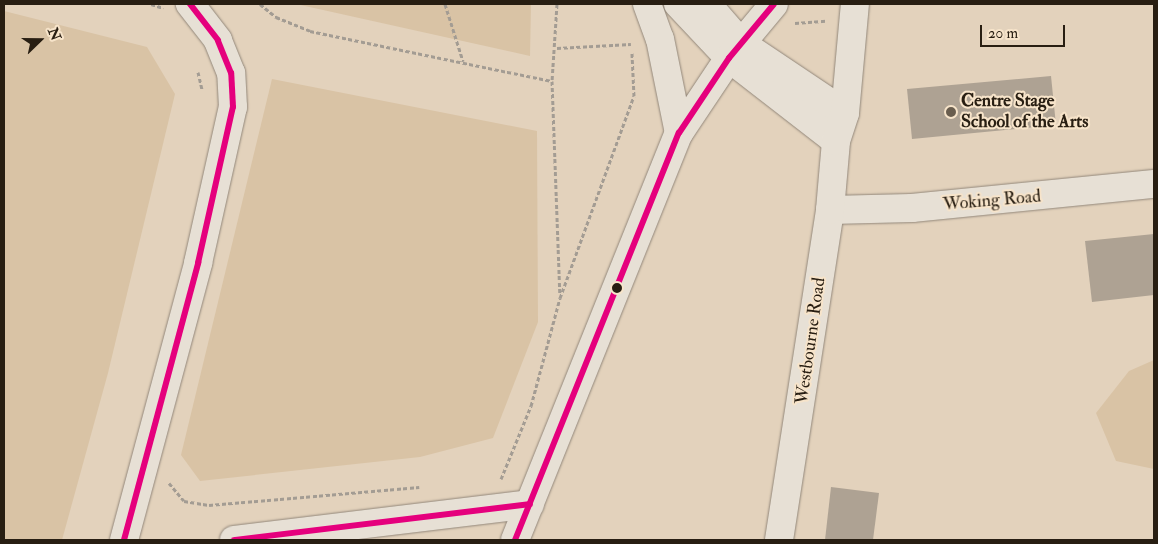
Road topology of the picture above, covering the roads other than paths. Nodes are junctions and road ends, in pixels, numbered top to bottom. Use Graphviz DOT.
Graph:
graph roads {
  1 [pos="647,4"];
  2 [pos="678,4"];
  3 [pos="707,4"];
  4 [pos="181,10"];
  5 [pos="853,13"];
  6 [pos="780,14"];
  7 [pos="735,51"];
  8 [pos="845,113"];
  9 [pos="679,133"];
  10 [pos="836,141"];
  11 [pos="1154,184"];
  12 [pos="830,210"];
  13 [pos="530,504"];
  14 [pos="124,540"];
  15 [pos="234,540"];
  16 [pos="516,540"];
  17 [pos="779,540"];
  1 -- 9 [label="street"];
  2 -- 7 [label="street"];
  3 -- 7 [label="street"];
  4 -- 14 [label="street"];
  5 -- 8 [label="street, Westbourne Road"];
  6 -- 7 [label="street"];
  7 -- 8 [label="street"];
  7 -- 9 [label="street"];
  7 -- 10 [label="street"];
  8 -- 10 [label="street, Westbourne Road"];
  9 -- 13 [label="street"];
  10 -- 12 [label="street, Westbourne Road"];
  11 -- 12 [label="street, Woking Road"];
  12 -- 17 [label="street, Westbourne Road"];
  13 -- 15 [label="street"];
  13 -- 16 [label="street"];
}
